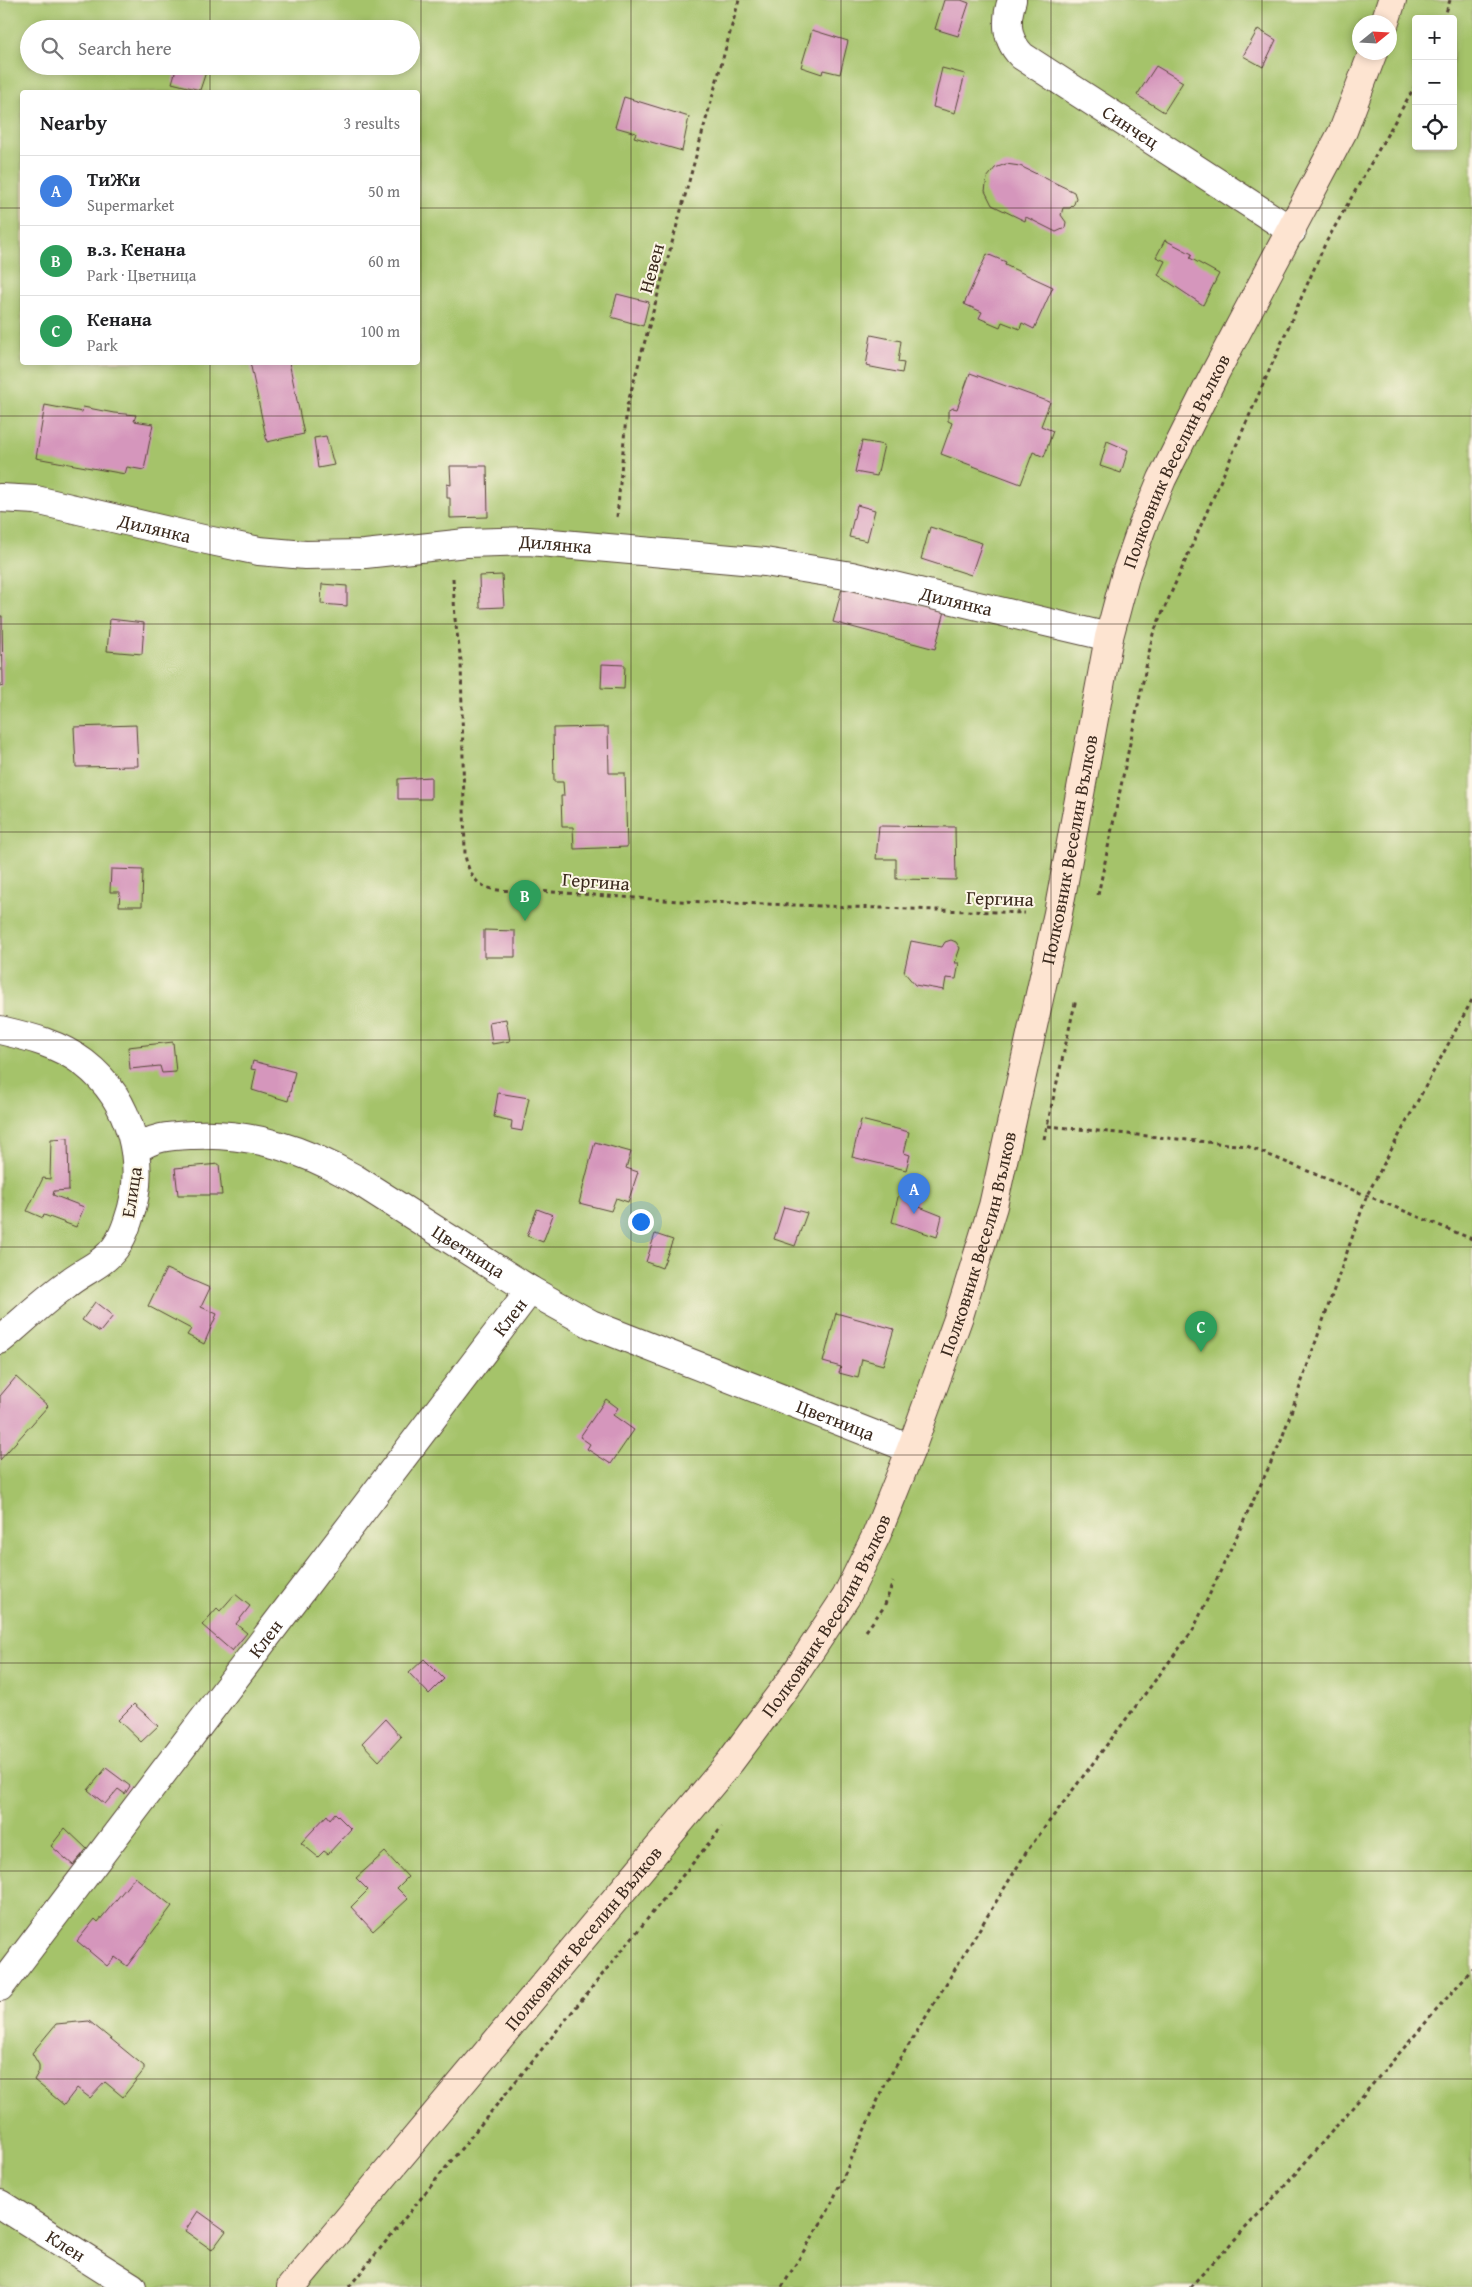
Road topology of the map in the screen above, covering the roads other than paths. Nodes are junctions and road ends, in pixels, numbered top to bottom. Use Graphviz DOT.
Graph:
graph roads {
  1 [pos="1012,0"];
  2 [pos="1392,0"];
  3 [pos="1387,15"];
  4 [pos="1370,60"];
  5 [pos="1292,231"];
  6 [pos="0,498"];
  7 [pos="1109,636"];
  8 [pos="0,1030"];
  9 [pos="135,1150"];
  10 [pos="530,1290"];
  11 [pos="0,1340"];
  12 [pos="911,1449"];
  13 [pos="0,1987"];
  14 [pos="0,2204"];
  15 [pos="132,2287"];
  16 [pos="291,2287"];
  1 -- 5 [label="street, Синчец"];
  2 -- 3 [label="main road"];
  4 -- 5 [label="main road, Полковник Веселин Вълков"];
  5 -- 7 [label="main road, Полковник Веселин Вълков"];
  6 -- 7 [label="street, Дилянка"];
  7 -- 12 [label="main road, Полковник Веселин Вълков"];
  8 -- 9 [label="street, Елица"];
  9 -- 10 [label="street, Цветница"];
  9 -- 11 [label="street, Елица"];
  10 -- 12 [label="street, Цветница"];
  10 -- 13 [label="street, Клен"];
  12 -- 16 [label="main road, Полковник Веселин Вълков"];
  14 -- 15 [label="street, Клен"];
}
